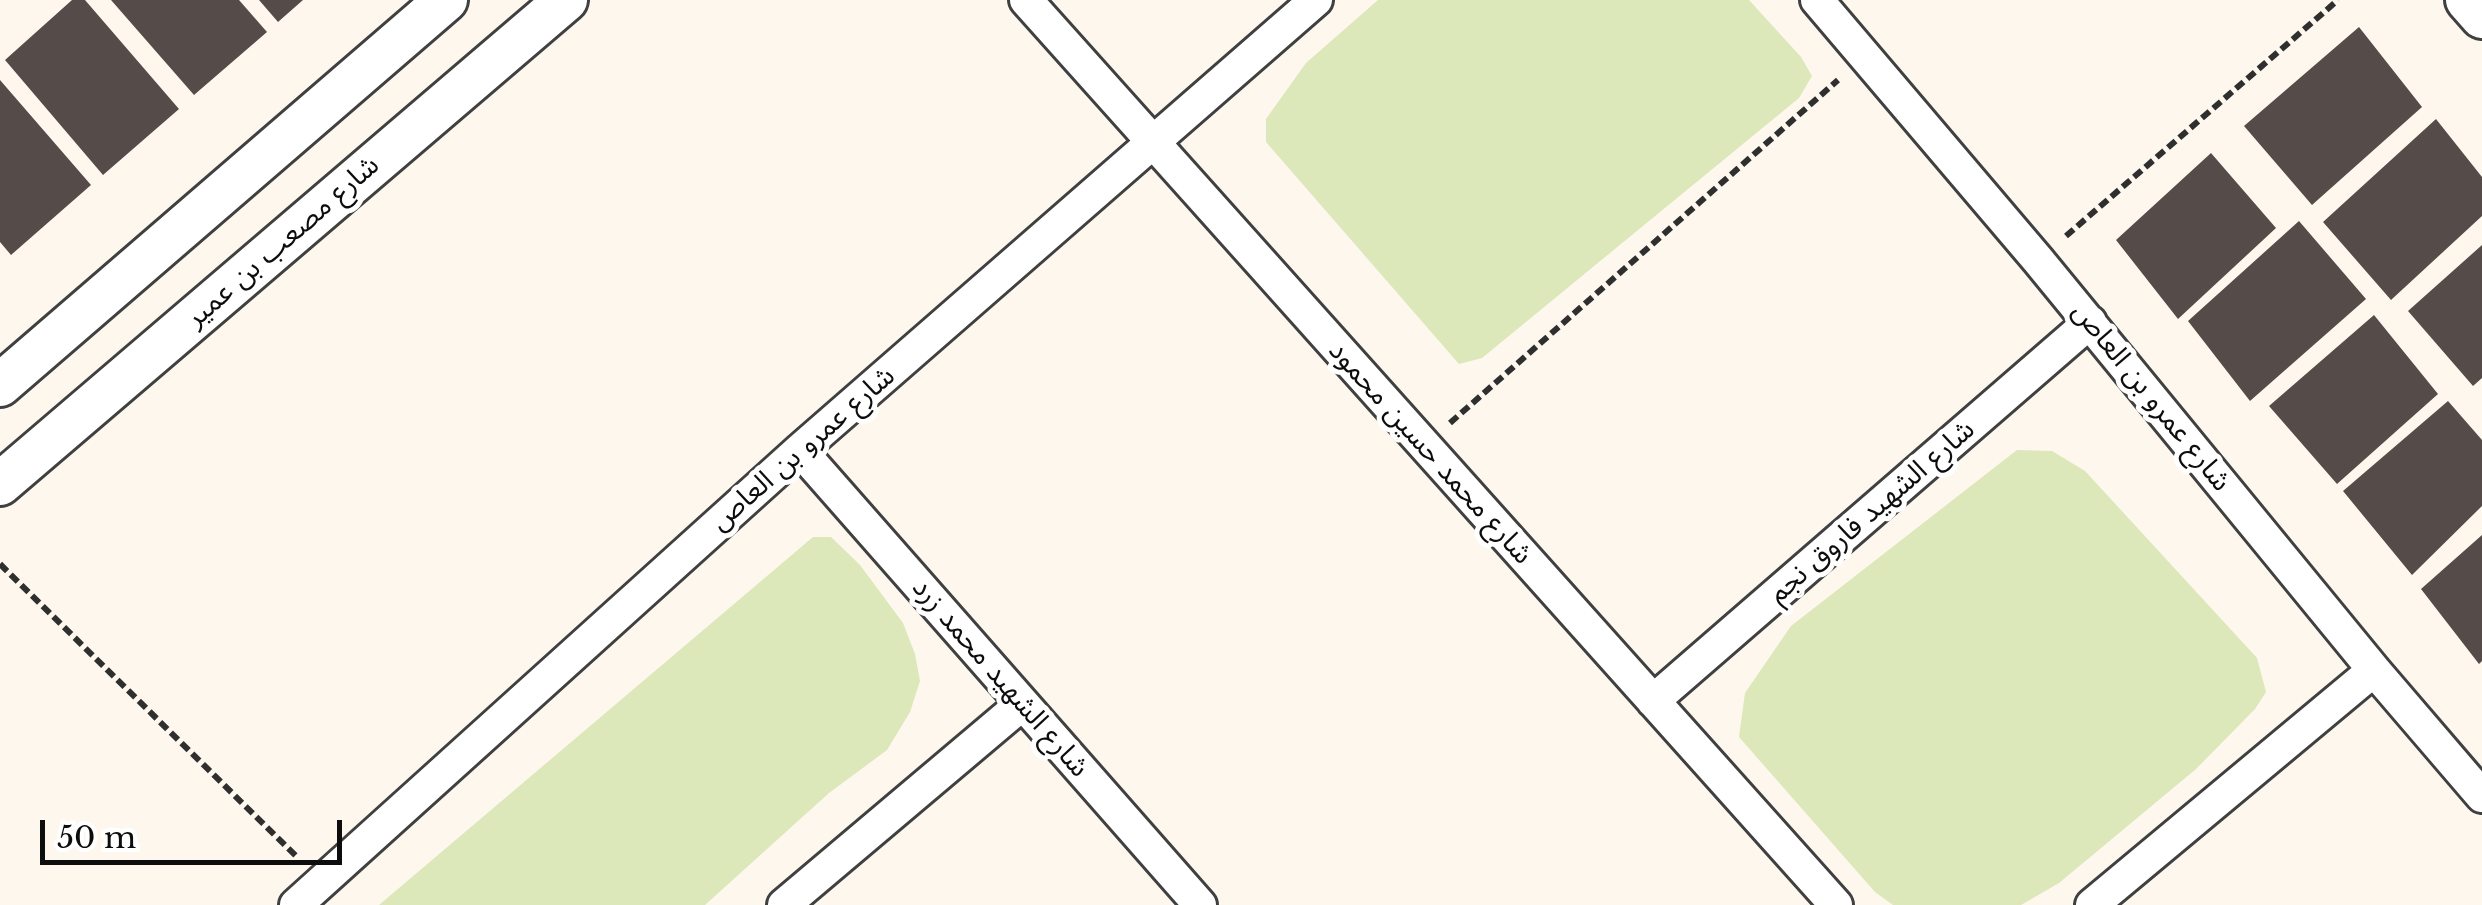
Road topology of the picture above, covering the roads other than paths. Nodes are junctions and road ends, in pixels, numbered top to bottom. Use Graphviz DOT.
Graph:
graph roads {
  1 [pos="446,0"];
  2 [pos="566,0"];
  3 [pos="1026,0"];
  4 [pos="1316,0"];
  5 [pos="1817,0"];
  6 [pos="2467,0"];
  7 [pos="2482,18"];
  8 [pos="1153,142"];
  9 [pos="2090,322"];
  10 [pos="0,385"];
  11 [pos="800,450"];
  12 [pos="0,484"];
  13 [pos="2374,670"];
  14 [pos="1653,702"];
  15 [pos="1022,704"];
  16 [pos="2482,796"];
  17 [pos="296,905"];
  18 [pos="784,905"];
  19 [pos="1200,905"];
  20 [pos="1836,905"];
  21 [pos="2092,905"];
  1 -- 10 [label="street"];
  2 -- 12 [label="street, شارع مصعب بن عمير"];
  3 -- 8 [label="street, شارع محمد حسين محمود"];
  4 -- 8 [label="street, شارع عمرو بن العاص"];
  5 -- 9 [label="street, شارع عمرو بن العاص"];
  6 -- 7 [label="street"];
  8 -- 11 [label="street, شارع عمرو بن العاص"];
  8 -- 14 [label="street, شارع محمد حسين محمود"];
  9 -- 13 [label="street, شارع عمرو بن العاص"];
  9 -- 14 [label="street, شارع الشهيد فاروق نجم"];
  11 -- 15 [label="street, شارع الشهيد محمد زرد"];
  11 -- 17 [label="street, شارع عمرو بن العاص"];
  13 -- 16 [label="street, شارع عمرو بن العاص"];
  13 -- 21 [label="street"];
  14 -- 20 [label="street, شارع محمد حسين محمود"];
  15 -- 18 [label="street"];
  15 -- 19 [label="street, شارع الشهيد محمد زرد"];
}
